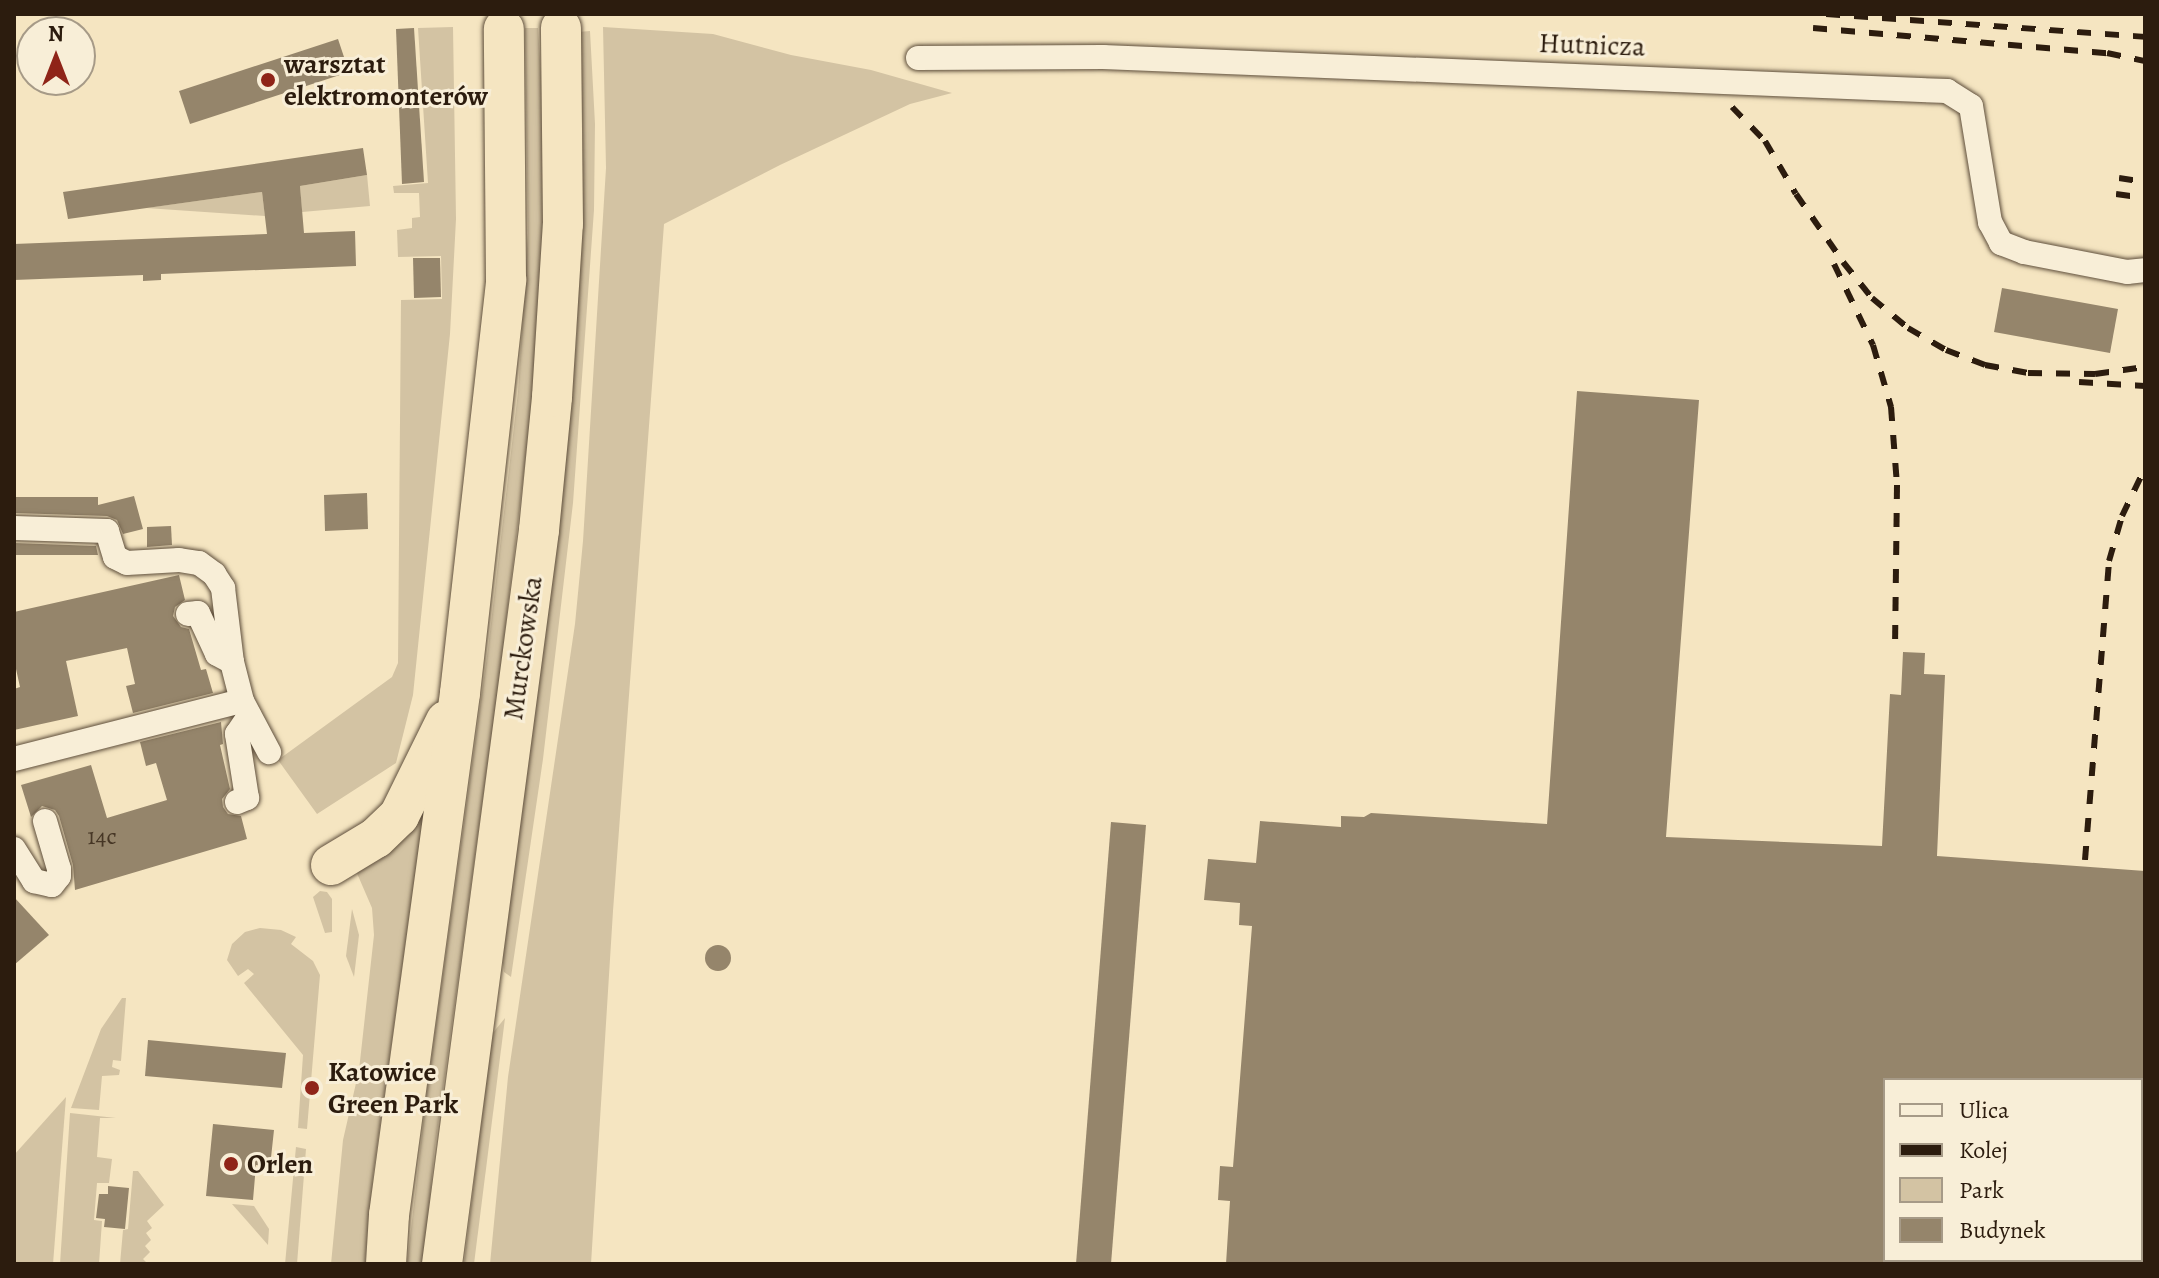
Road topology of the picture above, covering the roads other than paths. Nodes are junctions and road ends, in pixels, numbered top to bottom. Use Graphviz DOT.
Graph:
graph roads {
  1 [pos="561,28"];
  2 [pos="504,29"];
  3 [pos="918,58"];
  4 [pos="2145,270"];
  5 [pos="14,528"];
  6 [pos="188,614"];
  7 [pos="232,662"];
  8 [pos="460,693"];
  9 [pos="245,708"];
  10 [pos="269,752"];
  11 [pos="14,759"];
  12 [pos="237,802"];
  13 [pos="45,821"];
  14 [pos="14,849"];
  15 [pos="331,865"];
  16 [pos="386,1264"];
  17 [pos="442,1264"];
  1 -- 17 [label="highway, Murckowska"];
  2 -- 8 [label="highway, Murckowska"];
  3 -- 4 [label="street, Hutnicza"];
  5 -- 7 [label="street"];
  6 -- 7 [label="street"];
  7 -- 9 [label="street"];
  8 -- 15 [label="highway"];
  8 -- 16 [label="highway, Murckowska"];
  9 -- 10 [label="street"];
  9 -- 11 [label="street"];
  9 -- 12 [label="street"];
  13 -- 14 [label="street"];
}
